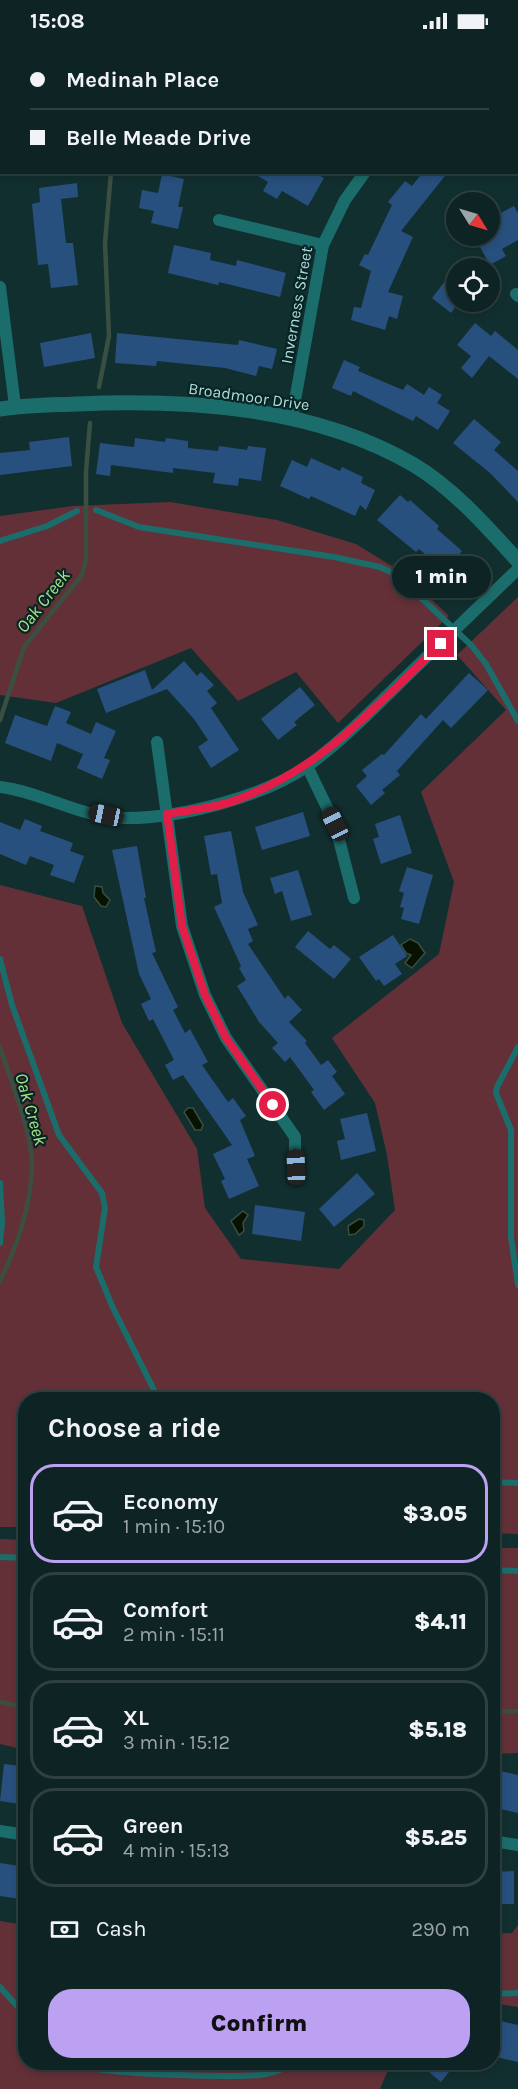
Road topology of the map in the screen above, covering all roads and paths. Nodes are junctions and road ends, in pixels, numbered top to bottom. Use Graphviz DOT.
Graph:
graph roads {
  1 [pos="364,174"];
  2 [pos="219,220"];
  3 [pos="323,244"];
  4 [pos="0,287"];
  5 [pos="8,407"];
  6 [pos="292,417"];
  7 [pos="96,510"];
  8 [pos="77,511"];
  9 [pos="0,541"];
  10 [pos="518,561"];
  11 [pos="518,569"];
  12 [pos="454,631"];
  13 [pos="518,721"];
  14 [pos="157,742"];
  15 [pos="307,766"];
  16 [pos="0,787"];
  17 [pos="167,814"];
  18 [pos="354,898"];
  19 [pos="0,959"];
  20 [pos="518,1047"];
  21 [pos="296,1167"];
  22 [pos="0,1183"];
  23 [pos="0,1243"];
  24 [pos="518,1285"];
  25 [pos="155,1392"];
  26 [pos="500,1482"];
  27 [pos="518,1483"];
  28 [pos="0,1557"];
  29 [pos="18,1558"];
  30 [pos="500,1570"];
  31 [pos="518,1571"];
  32 [pos="0,1831"];
  33 [pos="18,1833"];
  34 [pos="500,1842"];
  35 [pos="518,1845"];
  36 [pos="0,1987"];
  37 [pos="500,1994"];
  38 [pos="518,1994"];
  39 [pos="18,2007"];
  40 [pos="106,2070"];
  41 [pos="278,2070"];
  1 -- 3 [label="street, Inverness Street"];
  2 -- 3 [label="street"];
  3 -- 6 [label="street, Inverness Street"];
  4 -- 5 [label="street"];
  5 -- 6 [label="street, Broadmoor Drive"];
  6 -- 10 [label="street, Broadmoor Drive"];
  7 -- 12 [label="lane"];
  8 -- 9 [label="lane"];
  11 -- 12 [label="street"];
  12 -- 13 [label="lane"];
  12 -- 15 [label="street"];
  14 -- 17 [label="street"];
  15 -- 17 [label="street"];
  15 -- 18 [label="street"];
  16 -- 17 [label="street"];
  17 -- 21 [label="street"];
  19 -- 25 [label="lane"];
  20 -- 24 [label="lane"];
  22 -- 23 [label="lane"];
  26 -- 27 [label="lane"];
  28 -- 29 [label="lane"];
  30 -- 31 [label="lane"];
  32 -- 33 [label="street"];
  34 -- 35 [label="street"];
  36 -- 39 [label="lane"];
  37 -- 38 [label="lane"];
  40 -- 41 [label="lane"];
}
